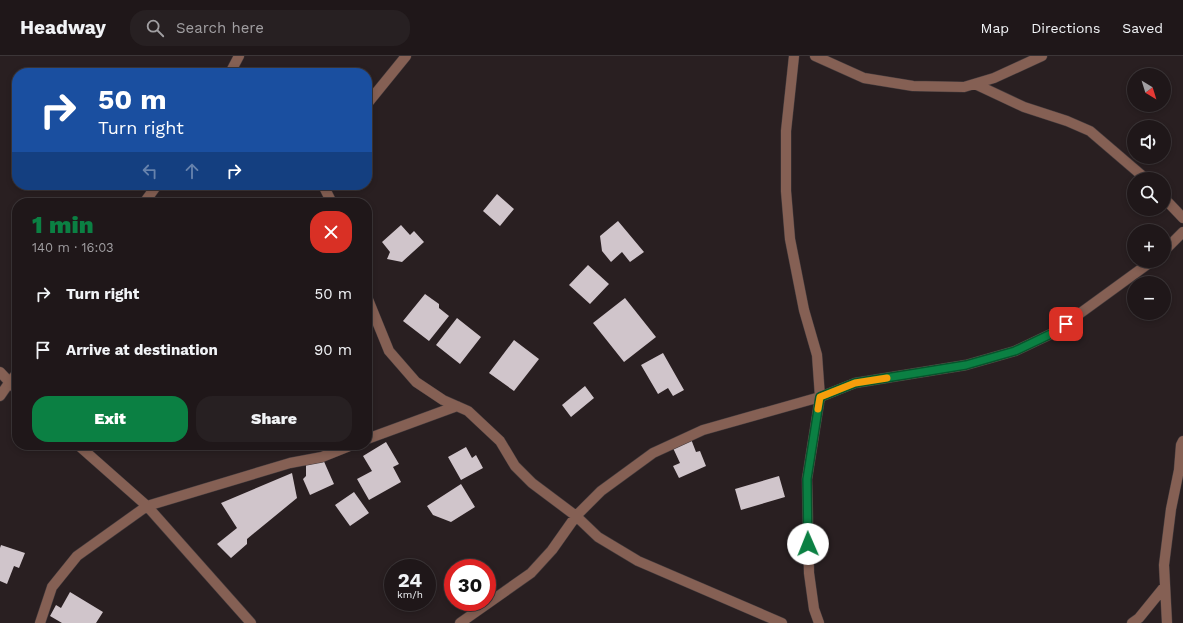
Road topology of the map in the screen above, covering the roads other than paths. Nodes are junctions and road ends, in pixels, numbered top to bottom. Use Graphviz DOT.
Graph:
graph roads {
  1 [pos="239,56"];
  2 [pos="406,56"];
  3 [pos="794,56"];
  4 [pos="815,56"];
  5 [pos="1042,56"];
  6 [pos="233,68"];
  7 [pos="975,84"];
  8 [pos="372,98"];
  9 [pos="1138,172"];
  10 [pos="1171,205"];
  11 [pos="1183,218"];
  12 [pos="1183,232"];
  13 [pos="1171,244"];
  14 [pos="1142,268"];
  15 [pos="372,309"];
  16 [pos="0,372"];
  17 [pos="12,386"];
  18 [pos="12,388"];
  19 [pos="0,396"];
  20 [pos="820,397"];
  21 [pos="457,406"];
  22 [pos="372,437"];
  23 [pos="1183,441"];
  24 [pos="84,450"];
  25 [pos="340,450"];
  26 [pos="147,506"];
  27 [pos="576,516"];
  28 [pos="1165,586"];
  29 [pos="40,623"];
  30 [pos="251,623"];
  31 [pos="460,623"];
  32 [pos="782,623"];
  33 [pos="819,623"];
  34 [pos="1132,623"];
  35 [pos="1167,623"];
  1 -- 6 [label="street"];
  2 -- 8 [label="street"];
  3 -- 20 [label="street"];
  4 -- 7 [label="street"];
  5 -- 7 [label="street"];
  7 -- 9 [label="street"];
  10 -- 11 [label="street"];
  12 -- 13 [label="street"];
  14 -- 20 [label="street"];
  15 -- 21 [label="street"];
  16 -- 17 [label="street"];
  18 -- 19 [label="street"];
  20 -- 27 [label="street"];
  20 -- 33 [label="street"];
  21 -- 22 [label="street"];
  21 -- 27 [label="street"];
  23 -- 28 [label="street"];
  24 -- 26 [label="street"];
  25 -- 26 [label="street"];
  26 -- 29 [label="street"];
  26 -- 30 [label="street"];
  27 -- 31 [label="street"];
  27 -- 32 [label="street"];
  28 -- 34 [label="street"];
  28 -- 35 [label="street"];
}
